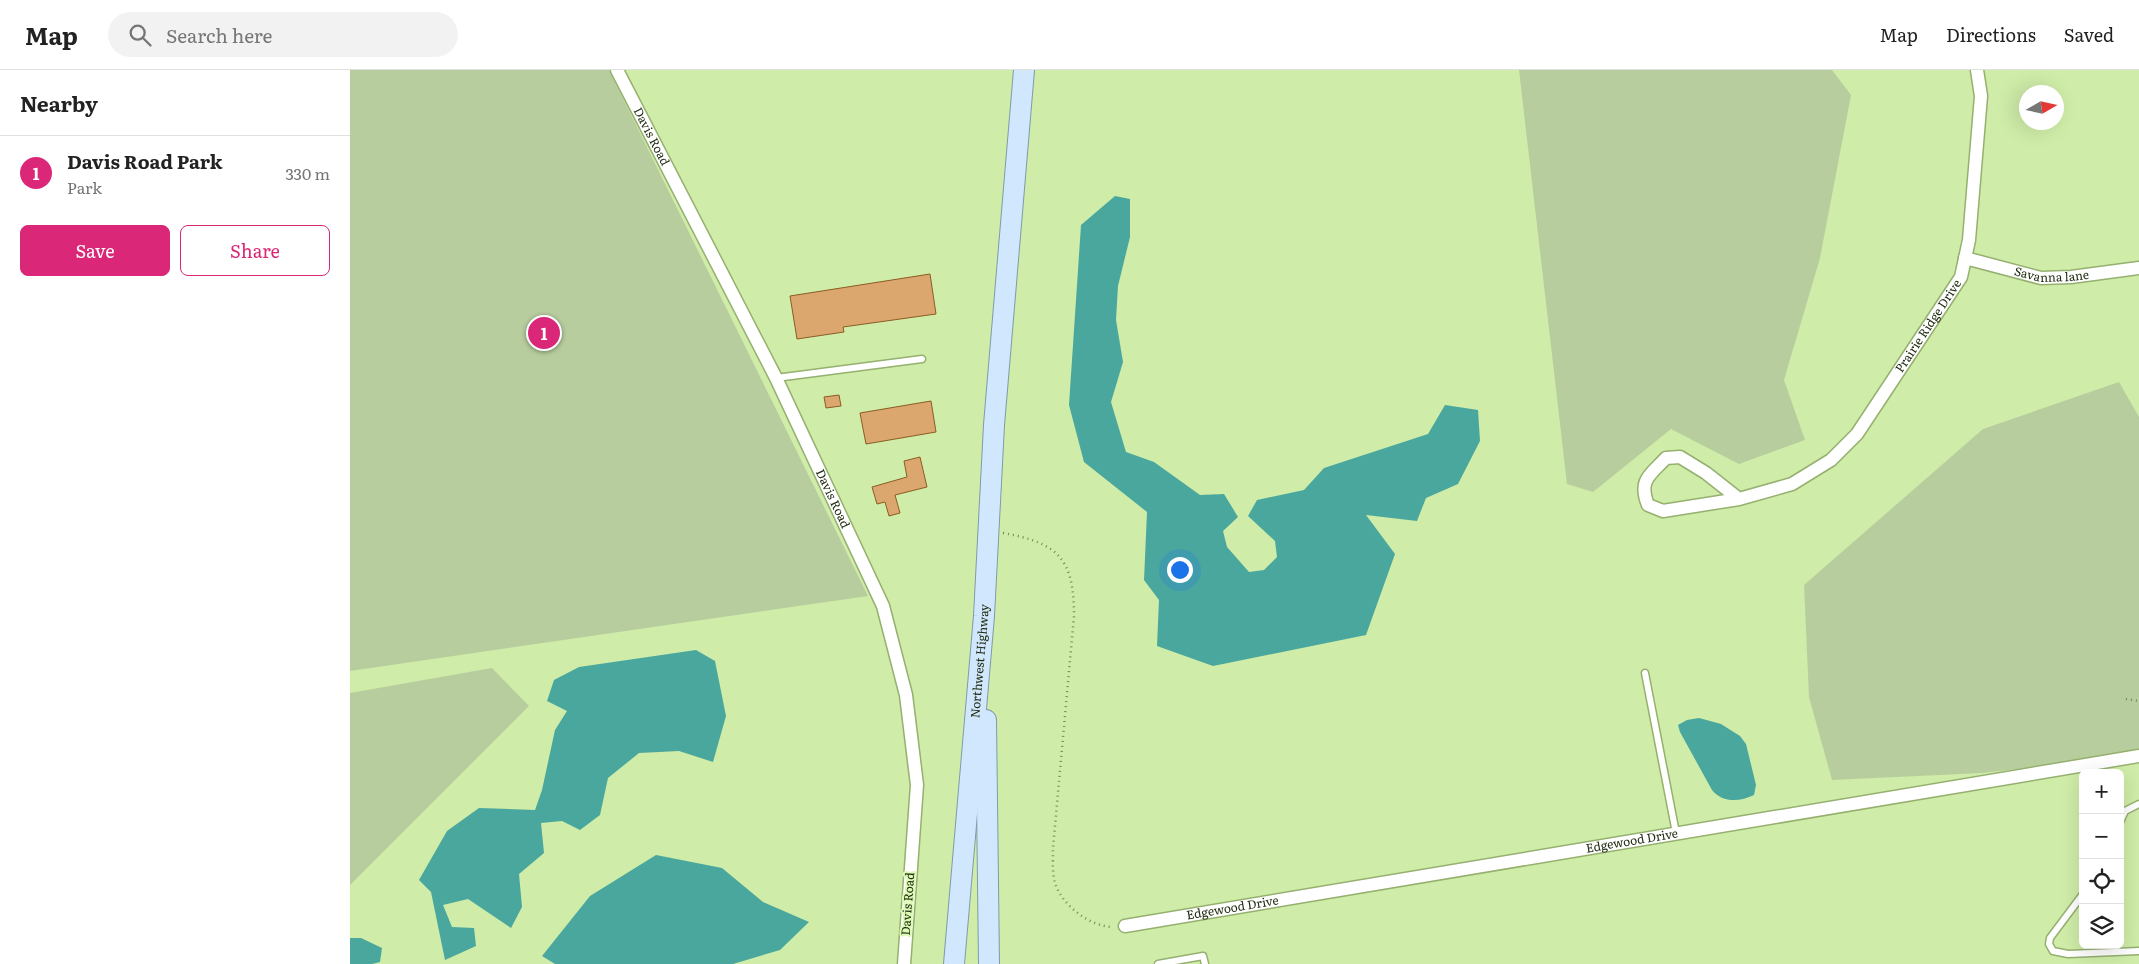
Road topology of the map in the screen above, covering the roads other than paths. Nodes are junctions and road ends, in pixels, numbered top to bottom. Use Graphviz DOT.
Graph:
graph roads {
  1 [pos="617,70"];
  2 [pos="1024,70"];
  3 [pos="1977,70"];
  4 [pos="1965,258"];
  5 [pos="2139,268"];
  6 [pos="922,359"];
  7 [pos="776,378"];
  8 [pos="1739,499"];
  9 [pos="984,616"];
  10 [pos="1645,673"];
  11 [pos="2139,756"];
  12 [pos="2139,804"];
  13 [pos="2124,814"];
  14 [pos="1676,834"];
  15 [pos="2079,899"];
  16 [pos="1125,926"];
  17 [pos="2139,952"];
  18 [pos="1166,963"];
  19 [pos="904,964"];
  20 [pos="954,964"];
  21 [pos="989,964"];
  22 [pos="1158,964"];
  23 [pos="1205,964"];
  1 -- 7 [label="street, Davis Road"];
  2 -- 9 [label="main road"];
  3 -- 4 [label="street, Prairie Ridge Drive"];
  4 -- 5 [label="street, Savanna lane"];
  4 -- 8 [label="street, Prairie Ridge Drive"];
  6 -- 7 [label="lane"];
  7 -- 19 [label="street, Davis Road"];
  8 -- 8 [label="street, Prairie Ridge Drive"];
  9 -- 20 [label="main road, Northwest Highway"];
  9 -- 21 [label="main road, Northwest Highway"];
  10 -- 14 [label="lane"];
  11 -- 14 [label="street, Edgewood Drive"];
  12 -- 13 [label="lane"];
  14 -- 16 [label="street, Edgewood Drive"];
  15 -- 17 [label="lane"];
  18 -- 22 [label="lane"];
  18 -- 23 [label="lane"];
}
